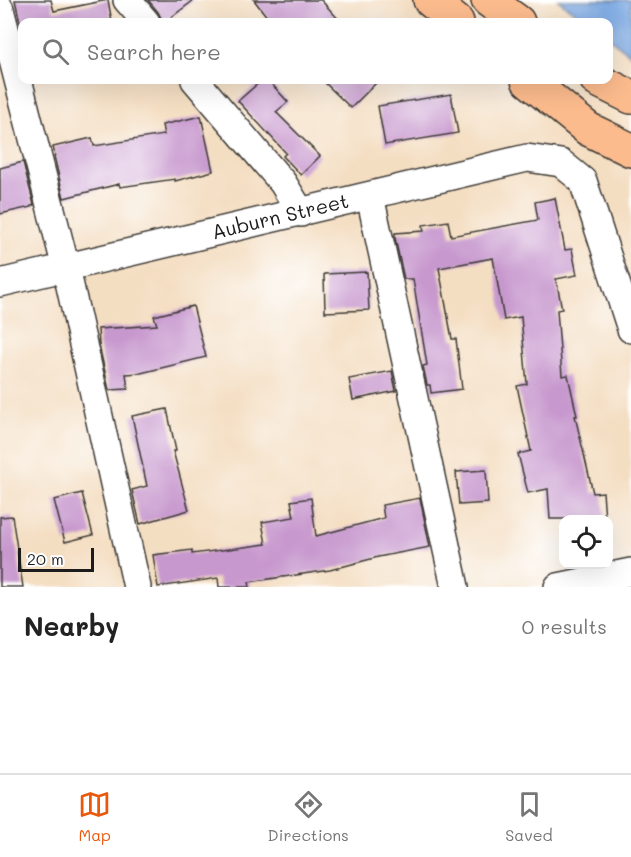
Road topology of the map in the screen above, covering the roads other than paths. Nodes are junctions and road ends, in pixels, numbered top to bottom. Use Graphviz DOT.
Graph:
graph roads {
  1 [pos="127,0"];
  2 [pos="430,0"];
  3 [pos="488,0"];
  4 [pos="0,9"];
  5 [pos="143,18"];
  6 [pos="452,18"];
  7 [pos="513,18"];
  8 [pos="18,80"];
  9 [pos="19,84"];
  10 [pos="198,84"];
  11 [pos="533,84"];
  12 [pos="605,84"];
  13 [pos="631,97"];
  14 [pos="631,150"];
  15 [pos="370,196"];
  16 [pos="301,213"];
  17 [pos="66,268"];
  18 [pos="0,284"];
  19 [pos="631,329"];
  20 [pos="631,572"];
  21 [pos="137,587"];
  22 [pos="455,587"];
  23 [pos="558,587"];
  1 -- 5 [label="street"];
  2 -- 6 [label="main road"];
  3 -- 7 [label="main road"];
  4 -- 8 [label="street"];
  9 -- 17 [label="street"];
  10 -- 16 [label="street"];
  11 -- 14 [label="main road"];
  12 -- 13 [label="main road"];
  15 -- 16 [label="street, Auburn Street"];
  15 -- 19 [label="street, Auburn Street"];
  15 -- 22 [label="street"];
  16 -- 17 [label="street, Auburn Street"];
  17 -- 18 [label="street, Auburn Street"];
  17 -- 21 [label="street"];
  20 -- 23 [label="street"];
}
